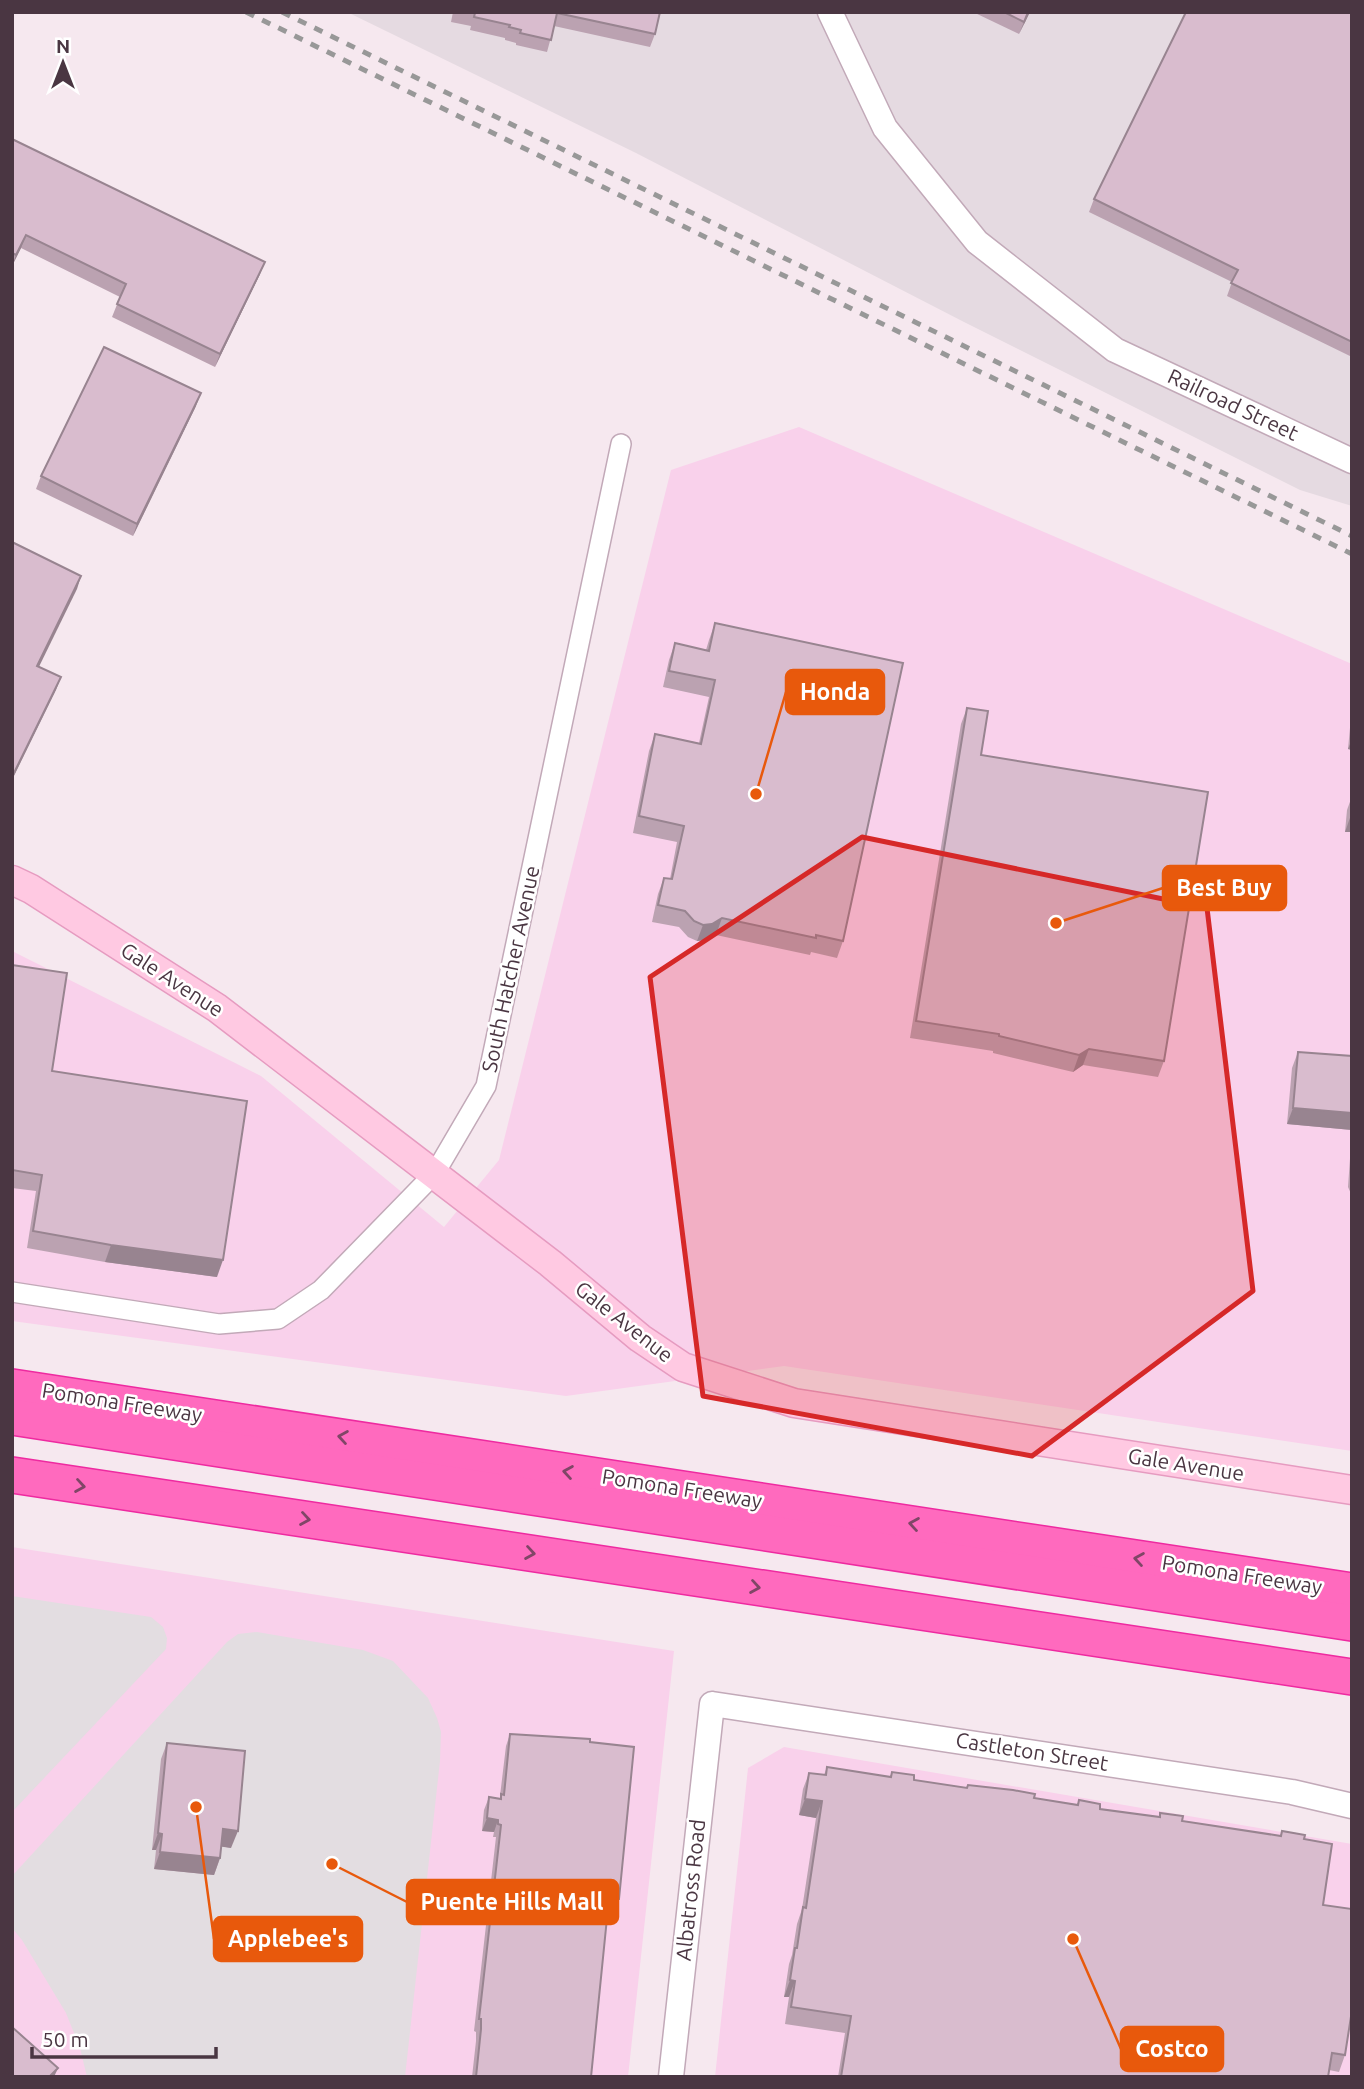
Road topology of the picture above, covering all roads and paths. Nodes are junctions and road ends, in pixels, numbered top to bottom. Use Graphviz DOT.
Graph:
graph roads {
  1 [pos="831,12"];
  2 [pos="621,444"];
  3 [pos="1352,461"];
  4 [pos="12,880"];
  5 [pos="435,1173"];
  6 [pos="12,1292"];
  7 [pos="12,1387"];
  8 [pos="12,1417"];
  9 [pos="12,1434"];
  10 [pos="12,1475"];
  11 [pos="1352,1490"];
  12 [pos="1352,1591"];
  13 [pos="1352,1623"];
  14 [pos="1352,1640"];
  15 [pos="1352,1676"];
  16 [pos="712,1704"];
  17 [pos="1352,1806"];
  18 [pos="671,2077"];
  1 -- 3 [label="street, Railroad Street"];
  2 -- 5 [label="street, South Hatcher Avenue"];
  4 -- 5 [label="main road, Gale Avenue"];
  5 -- 6 [label="street, South Hatcher Avenue"];
  5 -- 11 [label="main road, Gale Avenue"];
  12 -- 7 [label="highway, Pomona Freeway, one-way"];
  8 -- 13 [label="highway"];
  9 -- 14 [label="highway"];
  10 -- 15 [label="highway, one-way"];
  16 -- 17 [label="street, Castleton Street"];
  16 -- 18 [label="street, Albatross Road"];
}
